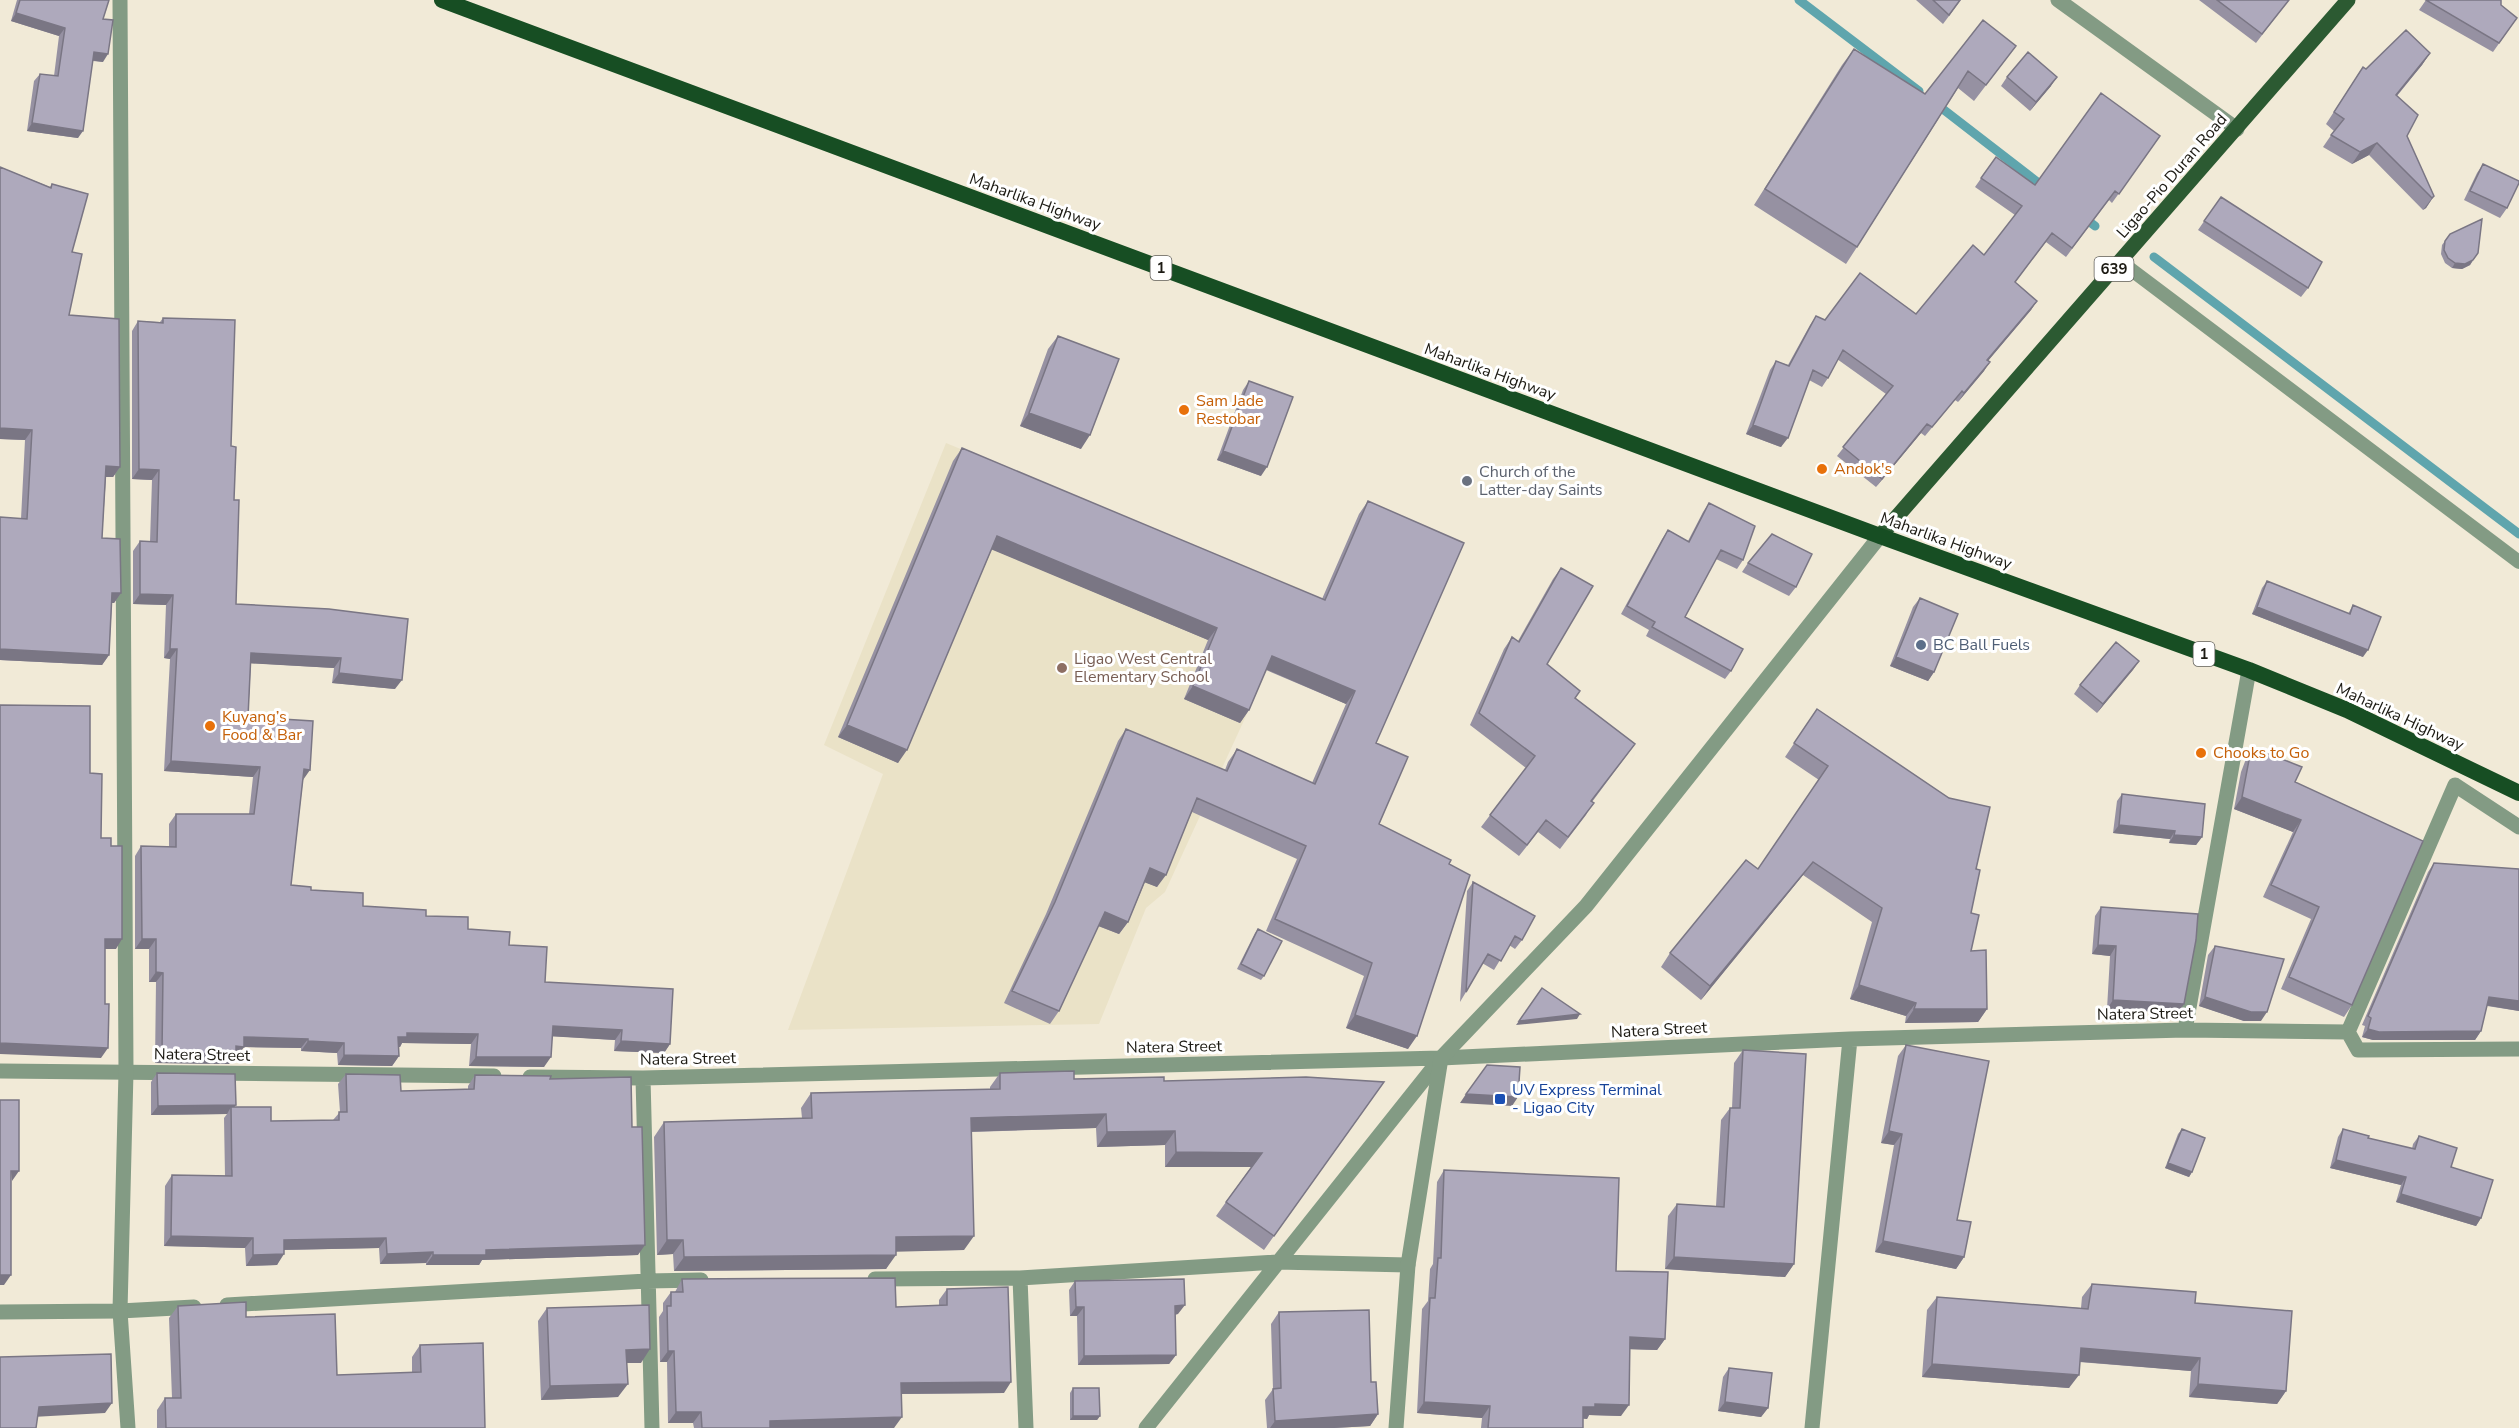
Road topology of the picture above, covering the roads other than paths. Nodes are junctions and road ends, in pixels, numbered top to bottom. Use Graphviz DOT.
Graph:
graph roads {
  1 [pos="120,0"];
  2 [pos="442,0"];
  3 [pos="2058,0"];
  4 [pos="2348,0"];
  5 [pos="2237,129"];
  6 [pos="2121,262"];
  7 [pos="1880,536"];
  8 [pos="2519,562"];
  9 [pos="2249,670"];
  10 [pos="2519,793"];
  11 [pos="2519,827"];
  12 [pos="2185,1030"];
  13 [pos="2348,1032"];
  14 [pos="1850,1039"];
  15 [pos="2519,1049"];
  16 [pos="1442,1058"];
  17 [pos="0,1071"];
  18 [pos="126,1072"];
  19 [pos="643,1078"];
  20 [pos="1277,1262"];
  21 [pos="1408,1265"];
  22 [pos="1020,1278"];
  23 [pos="856,1279"];
  24 [pos="717,1280"];
  25 [pos="646,1281"];
  26 [pos="120,1311"];
  27 [pos="0,1312"];
  28 [pos="128,1428"];
  29 [pos="651,1428"];
  30 [pos="1026,1428"];
  31 [pos="1146,1428"];
  32 [pos="1396,1428"];
  33 [pos="1812,1428"];
  1 -- 18 [label="street"];
  2 -- 7 [label="highway, Maharlika Highway / 1"];
  3 -- 5 [label="street"];
  4 -- 5 [label="main road, Ligao-Pio Duran Road / 639"];
  5 -- 6 [label="main road, Ligao-Pio Duran Road / 639"];
  6 -- 7 [label="main road, Ligao-Pio Duran Road / 639"];
  6 -- 8 [label="lane"];
  7 -- 9 [label="highway, Maharlika Highway / 1"];
  7 -- 16 [label="street"];
  9 -- 10 [label="highway, Maharlika Highway / 1"];
  9 -- 12 [label="street"];
  11 -- 13 [label="street"];
  12 -- 13 [label="street, Natera Street"];
  12 -- 14 [label="street, Natera Street"];
  13 -- 15 [label="street"];
  14 -- 16 [label="street, Natera Street"];
  14 -- 33 [label="street"];
  16 -- 19 [label="street, Natera Street"];
  16 -- 20 [label="street"];
  16 -- 21 [label="street"];
  17 -- 18 [label="street, Natera Street"];
  18 -- 19 [label="street, Natera Street"];
  18 -- 26 [label="street"];
  19 -- 25 [label="street"];
  20 -- 21 [label="street"];
  20 -- 22 [label="street"];
  20 -- 31 [label="street"];
  21 -- 32 [label="street"];
  22 -- 23 [label="street"];
  22 -- 30 [label="street"];
  24 -- 25 [label="street"];
  25 -- 26 [label="street"];
  25 -- 29 [label="street"];
  26 -- 27 [label="street"];
  26 -- 28 [label="street"];
}
